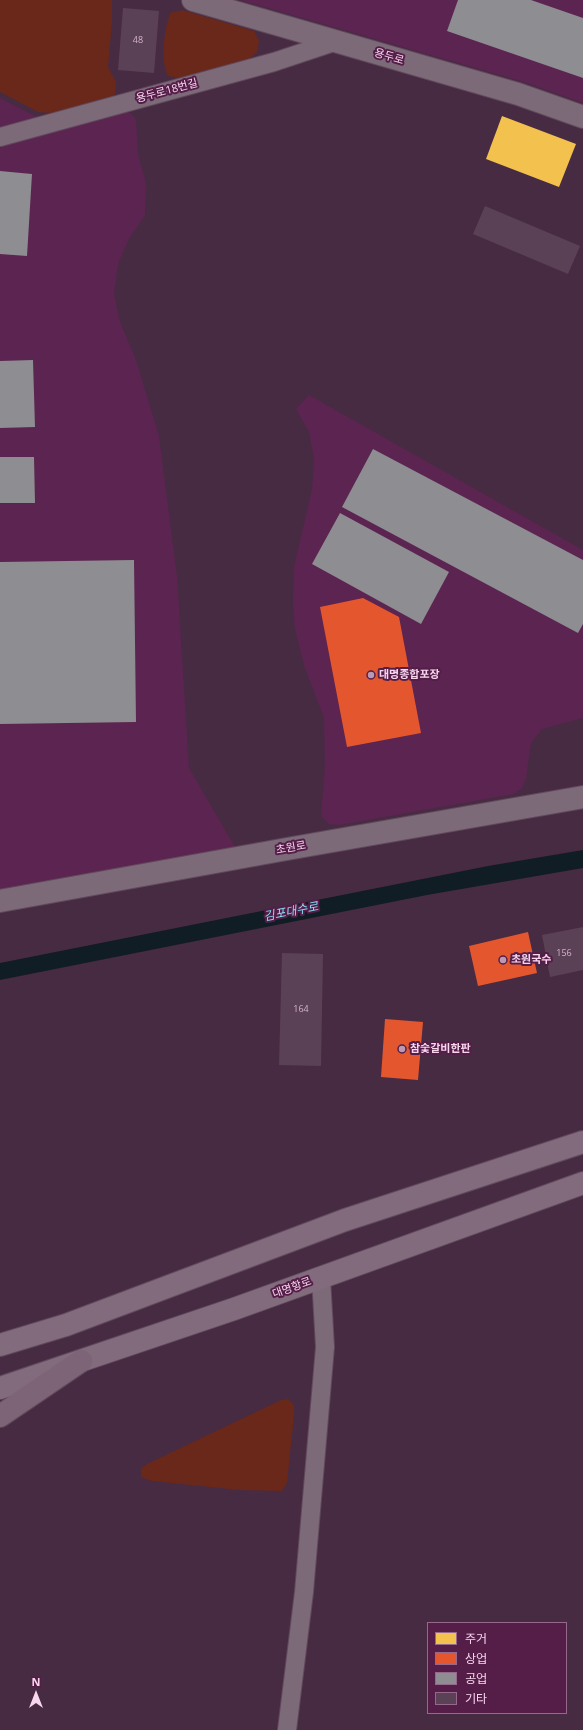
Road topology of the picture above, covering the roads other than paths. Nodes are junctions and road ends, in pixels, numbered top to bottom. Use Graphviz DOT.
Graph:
graph roads {
  1 [pos="193,0"];
  2 [pos="334,42"];
  3 [pos="583,117"];
  4 [pos="0,137"];
  5 [pos="583,797"];
  6 [pos="0,901"];
  7 [pos="583,1142"];
  8 [pos="583,1183"];
  9 [pos="321,1278"];
  10 [pos="66,1325"];
  11 [pos="0,1338"];
  12 [pos="0,1345"];
  13 [pos="81,1361"];
  14 [pos="0,1388"];
  15 [pos="0,1416"];
  16 [pos="287,1730"];
  1 -- 2 [label="street, 용두로"];
  2 -- 3 [label="street, 용두로"];
  2 -- 4 [label="lane, 용두로18번길"];
  5 -- 6 [label="street, 초원로"];
  7 -- 10 [label="main road"];
  8 -- 9 [label="main road, 대명항로"];
  9 -- 13 [label="main road, 대명항로"];
  9 -- 16 [label="lane"];
  10 -- 11 [label="main road"];
  10 -- 12 [label="main road"];
  13 -- 14 [label="main road, 대명항로"];
  13 -- 15 [label="highway"];
}
